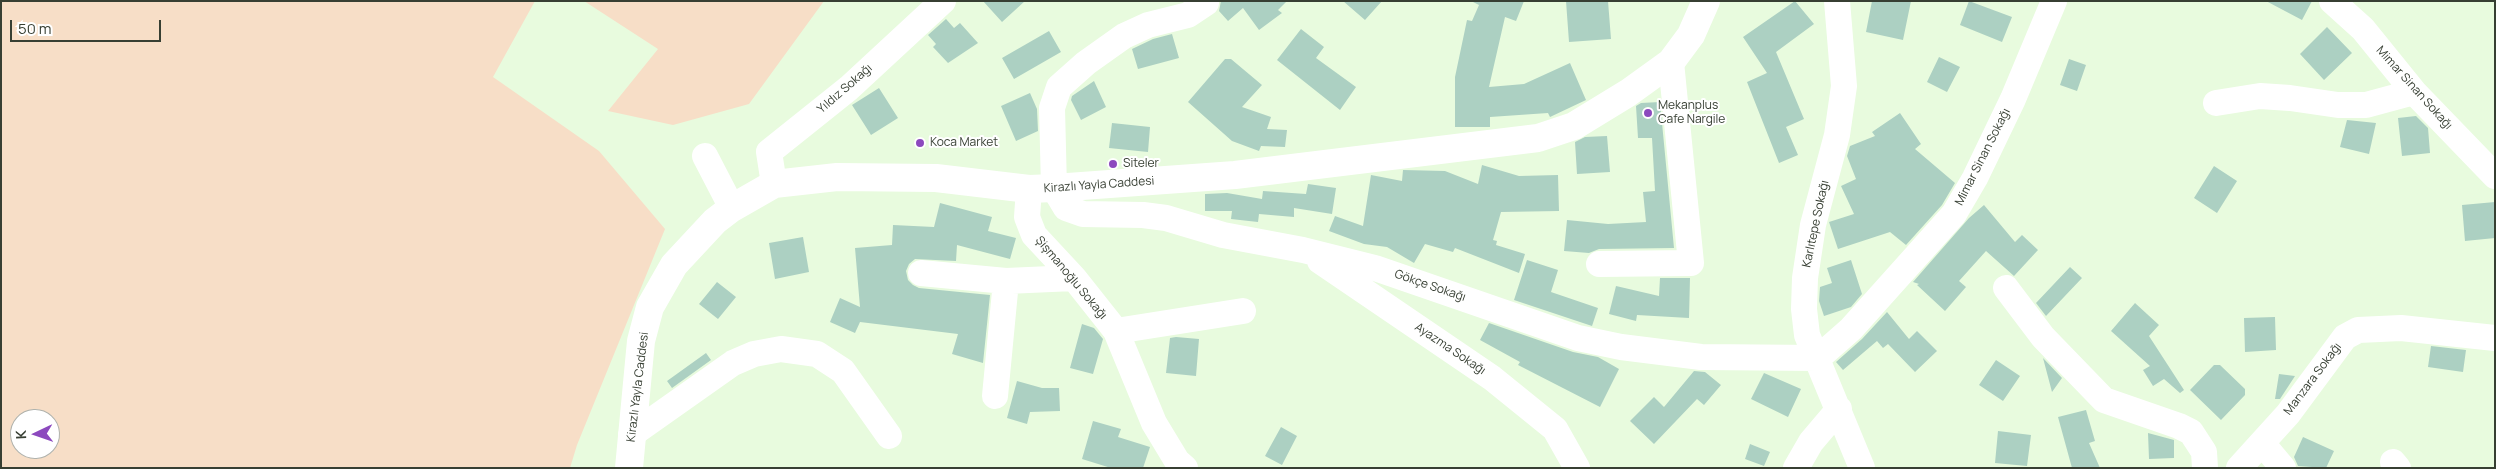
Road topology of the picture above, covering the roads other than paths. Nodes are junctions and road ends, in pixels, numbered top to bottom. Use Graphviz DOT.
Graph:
graph roads {
  1 [pos="942,1"];
  2 [pos="1706,1"];
  3 [pos="1837,1"];
  4 [pos="2054,1"];
  5 [pos="2332,1"];
  6 [pos="1206,3"];
  7 [pos="1671,62"];
  8 [pos="2414,92"];
  9 [pos="2216,103"];
  10 [pos="705,156"];
  11 [pos="2495,176"];
  12 [pos="774,184"];
  13 [pos="1042,189"];
  14 [pos="732,208"];
  15 [pos="1303,250"];
  16 [pos="1599,264"];
  17 [pos="921,273"];
  18 [pos="1074,278"];
  19 [pos="1006,281"];
  20 [pos="2006,288"];
  21 [pos="1242,311"];
  22 [pos="1116,331"];
  23 [pos="2495,338"];
  24 [pos="1818,358"];
  25 [pos="995,396"];
  26 [pos="1839,409"];
  27 [pos="632,435"];
  28 [pos="889,436"];
  29 [pos="2262,443"];
  30 [pos="629,468"];
  31 [pos="1184,468"];
  32 [pos="1577,468"];
  33 [pos="1796,468"];
  34 [pos="1862,468"];
  35 [pos="2205,468"];
  36 [pos="2239,468"];
  37 [pos="2283,468"];
  1 -- 12 [label="street, Yıldız Sokağı"];
  2 -- 7 [label="main road, Kirazlı Yayla Caddesi"];
  3 -- 24 [label="street, Karlıtepe Sokağı"];
  4 -- 24 [label="street, Mimar Sinan Sokağı"];
  5 -- 8 [label="street, Mimar Sinan Sokağı"];
  6 -- 13 [label="street, Şişmanoğlu Sokağı"];
  7 -- 13 [label="main road, Kirazlı Yayla Caddesi"];
  7 -- 16 [label="street"];
  8 -- 9 [label="street"];
  8 -- 11 [label="street, Mimar Sinan Sokağı"];
  10 -- 14 [label="street"];
  12 -- 13 [label="main road, Kirazlı Yayla Caddesi"];
  12 -- 14 [label="main road, Kirazlı Yayla Caddesi"];
  13 -- 15 [label="street, Gökçe Sokağı"];
  13 -- 18 [label="street, Şişmanoğlu Sokağı"];
  14 -- 27 [label="main road, Kirazlı Yayla Caddesi"];
  15 -- 24 [label="street, Gökçe Sokağı"];
  15 -- 32 [label="street, Ayazma Sokağı"];
  17 -- 19 [label="street"];
  18 -- 19 [label="street"];
  18 -- 22 [label="street, Şişmanoğlu Sokağı"];
  19 -- 25 [label="street"];
  20 -- 35 [label="street"];
  21 -- 22 [label="street"];
  22 -- 31 [label="street, Şişmanoğlu Sokağı"];
  23 -- 29 [label="street, Manzara Sokağı"];
  24 -- 26 [label="street, Karlıtepe Sokağı"];
  26 -- 33 [label="street"];
  26 -- 34 [label="street, Karlıtepe Sokağı"];
  27 -- 28 [label="street"];
  27 -- 30 [label="main road, Kirazlı Yayla Caddesi"];
  29 -- 36 [label="street, Manzara Sokağı"];
  29 -- 37 [label="street"];
}
